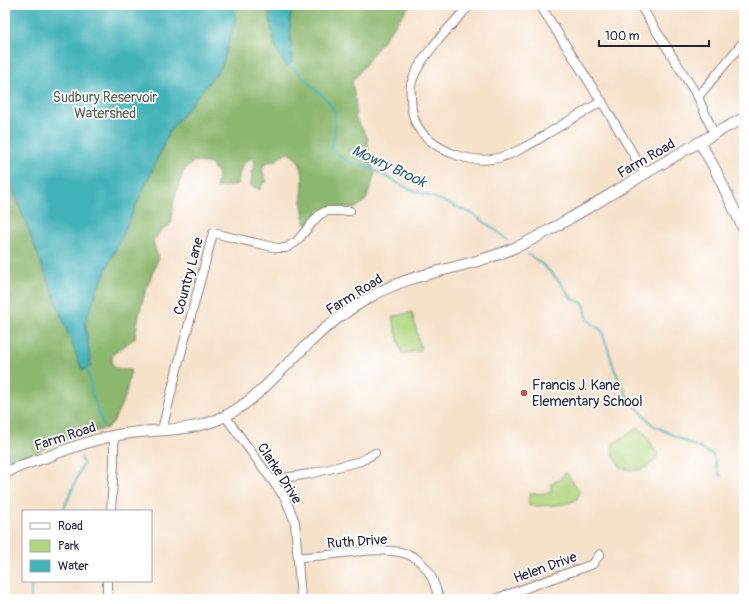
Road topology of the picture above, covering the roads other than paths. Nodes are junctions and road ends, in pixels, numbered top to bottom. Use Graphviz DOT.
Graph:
graph roads {
  1 [pos="470,5"];
  2 [pos="540,5"];
  3 [pos="640,5"];
  4 [pos="744,41"];
  5 [pos="698,97"];
  6 [pos="602,101"];
  7 [pos="744,118"];
  8 [pos="714,134"];
  9 [pos="700,143"];
  10 [pos="646,174"];
  11 [pos="350,211"];
  12 [pos="744,230"];
  13 [pos="225,416"];
  14 [pos="162,430"];
  15 [pos="114,436"];
  16 [pos="374,453"];
  17 [pos="5,472"];
  18 [pos="272,480"];
  19 [pos="111,510"];
  20 [pos="600,554"];
  21 [pos="298,557"];
  22 [pos="107,582"];
  23 [pos="107,599"];
  24 [pos="301,599"];
  25 [pos="439,599"];
  26 [pos="495,599"];
  1 -- 6 [label="street"];
  2 -- 6 [label="street"];
  3 -- 5 [label="street"];
  4 -- 5 [label="street"];
  5 -- 8 [label="street"];
  6 -- 10 [label="street"];
  7 -- 8 [label="street, Farm Road"];
  8 -- 9 [label="street, Farm Road"];
  9 -- 10 [label="street, Farm Road"];
  9 -- 12 [label="street"];
  10 -- 13 [label="street, Farm Road"];
  11 -- 14 [label="street, Country Lane"];
  13 -- 14 [label="street, Farm Road"];
  13 -- 18 [label="street, Clarke Drive"];
  14 -- 15 [label="street, Farm Road"];
  15 -- 17 [label="street, Farm Road"];
  15 -- 19 [label="street"];
  16 -- 18 [label="street"];
  18 -- 21 [label="street, Clarke Drive"];
  20 -- 26 [label="street, Helen Drive"];
  21 -- 24 [label="street, Clarke Drive"];
  21 -- 25 [label="street, Ruth Drive"];
  22 -- 23 [label="street"];
}
